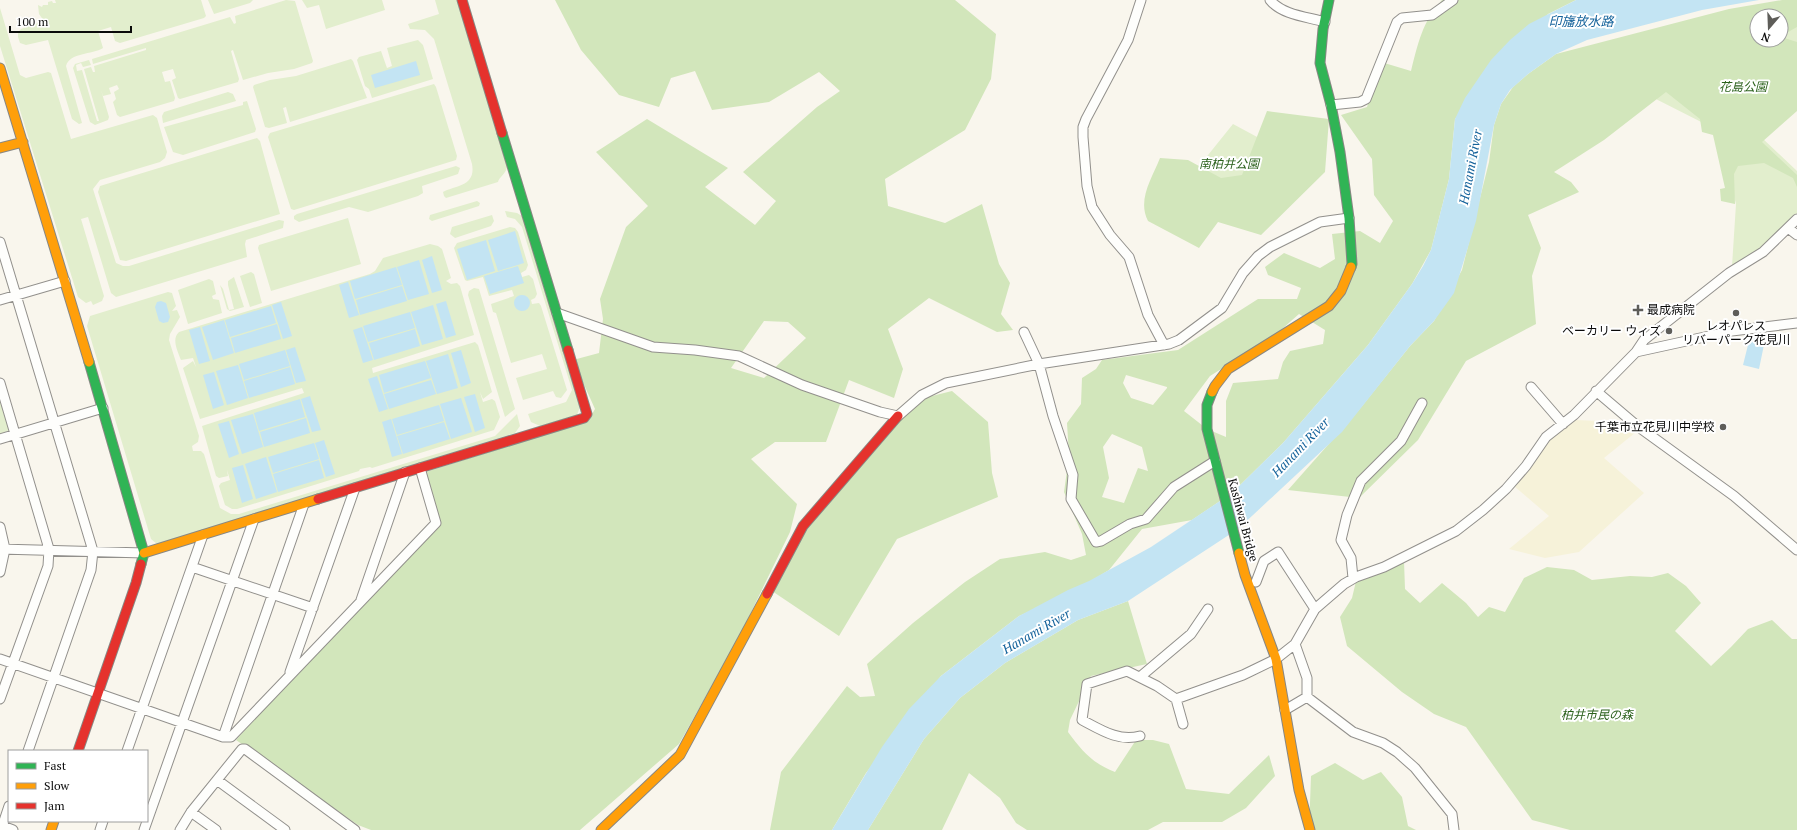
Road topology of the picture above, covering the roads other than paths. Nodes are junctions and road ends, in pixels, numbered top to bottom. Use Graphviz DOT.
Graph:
graph roads {
  1 [pos="462,0"];
  2 [pos="1141,0"];
  3 [pos="1270,0"];
  4 [pos="1329,0"];
  5 [pos="1453,0"];
  6 [pos="1325,22"];
  7 [pos="0,68"];
  8 [pos="1331,105"];
  9 [pos="23,142"];
  10 [pos="0,148"];
  11 [pos="1349,218"];
  12 [pos="1797,219"];
  13 [pos="1788,228"];
  14 [pos="1797,235"];
  15 [pos="0,242"];
  16 [pos="65,281"];
  17 [pos="16,294"];
  18 [pos="0,300"];
  19 [pos="556,313"];
  20 [pos="1797,323"];
  21 [pos="1024,332"];
  22 [pos="1164,345"];
  23 [pos="1636,352"];
  24 [pos="1039,364"];
  25 [pos="0,384"];
  26 [pos="1531,387"];
  27 [pos="1596,391"];
  28 [pos="1422,403"];
  29 [pos="103,408"];
  30 [pos="898,416"];
  31 [pos="56,422"];
  32 [pos="1563,424"];
  33 [pos="15,434"];
  34 [pos="0,439"];
  35 [pos="1216,466"];
  36 [pos="420,468"];
  37 [pos="405,472"];
  38 [pos="355,488"];
  39 [pos="304,504"];
  40 [pos="254,519"];
  41 [pos="0,527"];
  42 [pos="203,535"];
  43 [pos="2,549"];
  44 [pos="49,549"];
  45 [pos="1797,550"];
  46 [pos="94,551"];
  47 [pos="144,553"];
  48 [pos="192,567"];
  49 [pos="0,572"];
  50 [pos="1353,578"];
  51 [pos="231,580"];
  52 [pos="1256,582"];
  53 [pos="273,595"];
  54 [pos="360,602"];
  55 [pos="313,608"];
  56 [pos="1208,609"];
  57 [pos="1315,609"];
  58 [pos="1295,644"];
  59 [pos="0,659"];
  60 [pos="1276,659"];
  61 [pos="12,664"];
  62 [pos="289,676"];
  63 [pos="54,678"];
  64 [pos="1140,678"];
  65 [pos="98,694"];
  66 [pos="1308,697"];
  67 [pos="0,699"];
  68 [pos="1176,699"];
  69 [pos="142,709"];
  70 [pos="1285,710"];
  71 [pos="182,722"];
  72 [pos="1183,724"];
  73 [pos="1140,736"];
  74 [pos="223,737"];
  75 [pos="28,750"];
  76 [pos="78,750"];
  77 [pos="127,750"];
  78 [pos="217,780"];
  79 [pos="8,809"];
  80 [pos="191,812"];
  81 [pos="148,819"];
  82 [pos="1,827"];
  83 [pos="13,830"];
  84 [pos="180,830"];
  85 [pos="216,830"];
  86 [pos="285,830"];
  87 [pos="355,830"];
  88 [pos="601,830"];
  89 [pos="1310,830"];
  90 [pos="1454,830"];
  1 -- 19 [label="street"];
  2 -- 22 [label="street"];
  3 -- 6 [label="street"];
  4 -- 6 [label="street, Kashiwai Bridge"];
  5 -- 8 [label="street"];
  6 -- 8 [label="street, Kashiwai Bridge"];
  7 -- 9 [label="street"];
  8 -- 11 [label="street, Kashiwai Bridge"];
  9 -- 10 [label="street"];
  9 -- 16 [label="street"];
  11 -- 22 [label="street"];
  11 -- 35 [label="street, Kashiwai Bridge"];
  12 -- 13 [label="street"];
  13 -- 14 [label="street"];
  13 -- 23 [label="street"];
  15 -- 17 [label="street"];
  16 -- 17 [label="street"];
  16 -- 29 [label="street"];
  17 -- 18 [label="street"];
  17 -- 31 [label="street"];
  19 -- 30 [label="street"];
  19 -- 36 [label="street"];
  20 -- 23 [label="street"];
  21 -- 24 [label="street"];
  22 -- 24 [label="street"];
  23 -- 27 [label="street"];
  24 -- 30 [label="street"];
  24 -- 35 [label="street"];
  25 -- 33 [label="street"];
  26 -- 32 [label="street"];
  27 -- 32 [label="street"];
  27 -- 45 [label="street"];
  28 -- 50 [label="street"];
  29 -- 31 [label="street"];
  29 -- 47 [label="street"];
  30 -- 88 [label="street"];
  31 -- 33 [label="street"];
  31 -- 46 [label="street"];
  32 -- 50 [label="street"];
  33 -- 34 [label="street"];
  33 -- 44 [label="street"];
  35 -- 60 [label="street, Kashiwai Bridge"];
  36 -- 37 [label="street"];
  36 -- 54 [label="street"];
  37 -- 38 [label="street"];
  37 -- 54 [label="street"];
  38 -- 39 [label="street"];
  38 -- 55 [label="street"];
  39 -- 40 [label="street"];
  39 -- 53 [label="street"];
  40 -- 42 [label="street"];
  40 -- 51 [label="street"];
  41 -- 43 [label="street"];
  42 -- 47 [label="street"];
  42 -- 48 [label="street"];
  43 -- 44 [label="street"];
  43 -- 49 [label="street"];
  44 -- 46 [label="street"];
  44 -- 61 [label="street"];
  46 -- 47 [label="street"];
  46 -- 63 [label="street"];
  47 -- 65 [label="street"];
  48 -- 51 [label="street"];
  48 -- 69 [label="street"];
  50 -- 57 [label="street"];
  51 -- 53 [label="street"];
  51 -- 71 [label="street"];
  52 -- 57 [label="street"];
  53 -- 55 [label="street"];
  53 -- 74 [label="street"];
  54 -- 62 [label="street"];
  55 -- 62 [label="street"];
  56 -- 64 [label="street"];
  57 -- 58 [label="street"];
  58 -- 60 [label="street"];
  58 -- 66 [label="street"];
  59 -- 61 [label="street"];
  60 -- 68 [label="street"];
  60 -- 70 [label="street, Kashiwai Bridge"];
  61 -- 63 [label="street"];
  61 -- 67 [label="street"];
  62 -- 74 [label="street"];
  63 -- 65 [label="street"];
  63 -- 75 [label="street"];
  64 -- 68 [label="street"];
  64 -- 73 [label="street"];
  65 -- 69 [label="street"];
  65 -- 76 [label="street"];
  66 -- 70 [label="street"];
  66 -- 90 [label="street"];
  68 -- 72 [label="street"];
  69 -- 71 [label="street"];
  69 -- 77 [label="street"];
  70 -- 89 [label="street, Kashiwai Bridge"];
  71 -- 74 [label="street"];
  71 -- 81 [label="street"];
  78 -- 80 [label="street"];
  78 -- 86 [label="street"];
  78 -- 87 [label="street"];
  79 -- 82 [label="street"];
  80 -- 84 [label="street"];
  80 -- 85 [label="street"];
  82 -- 83 [label="street"];
}
